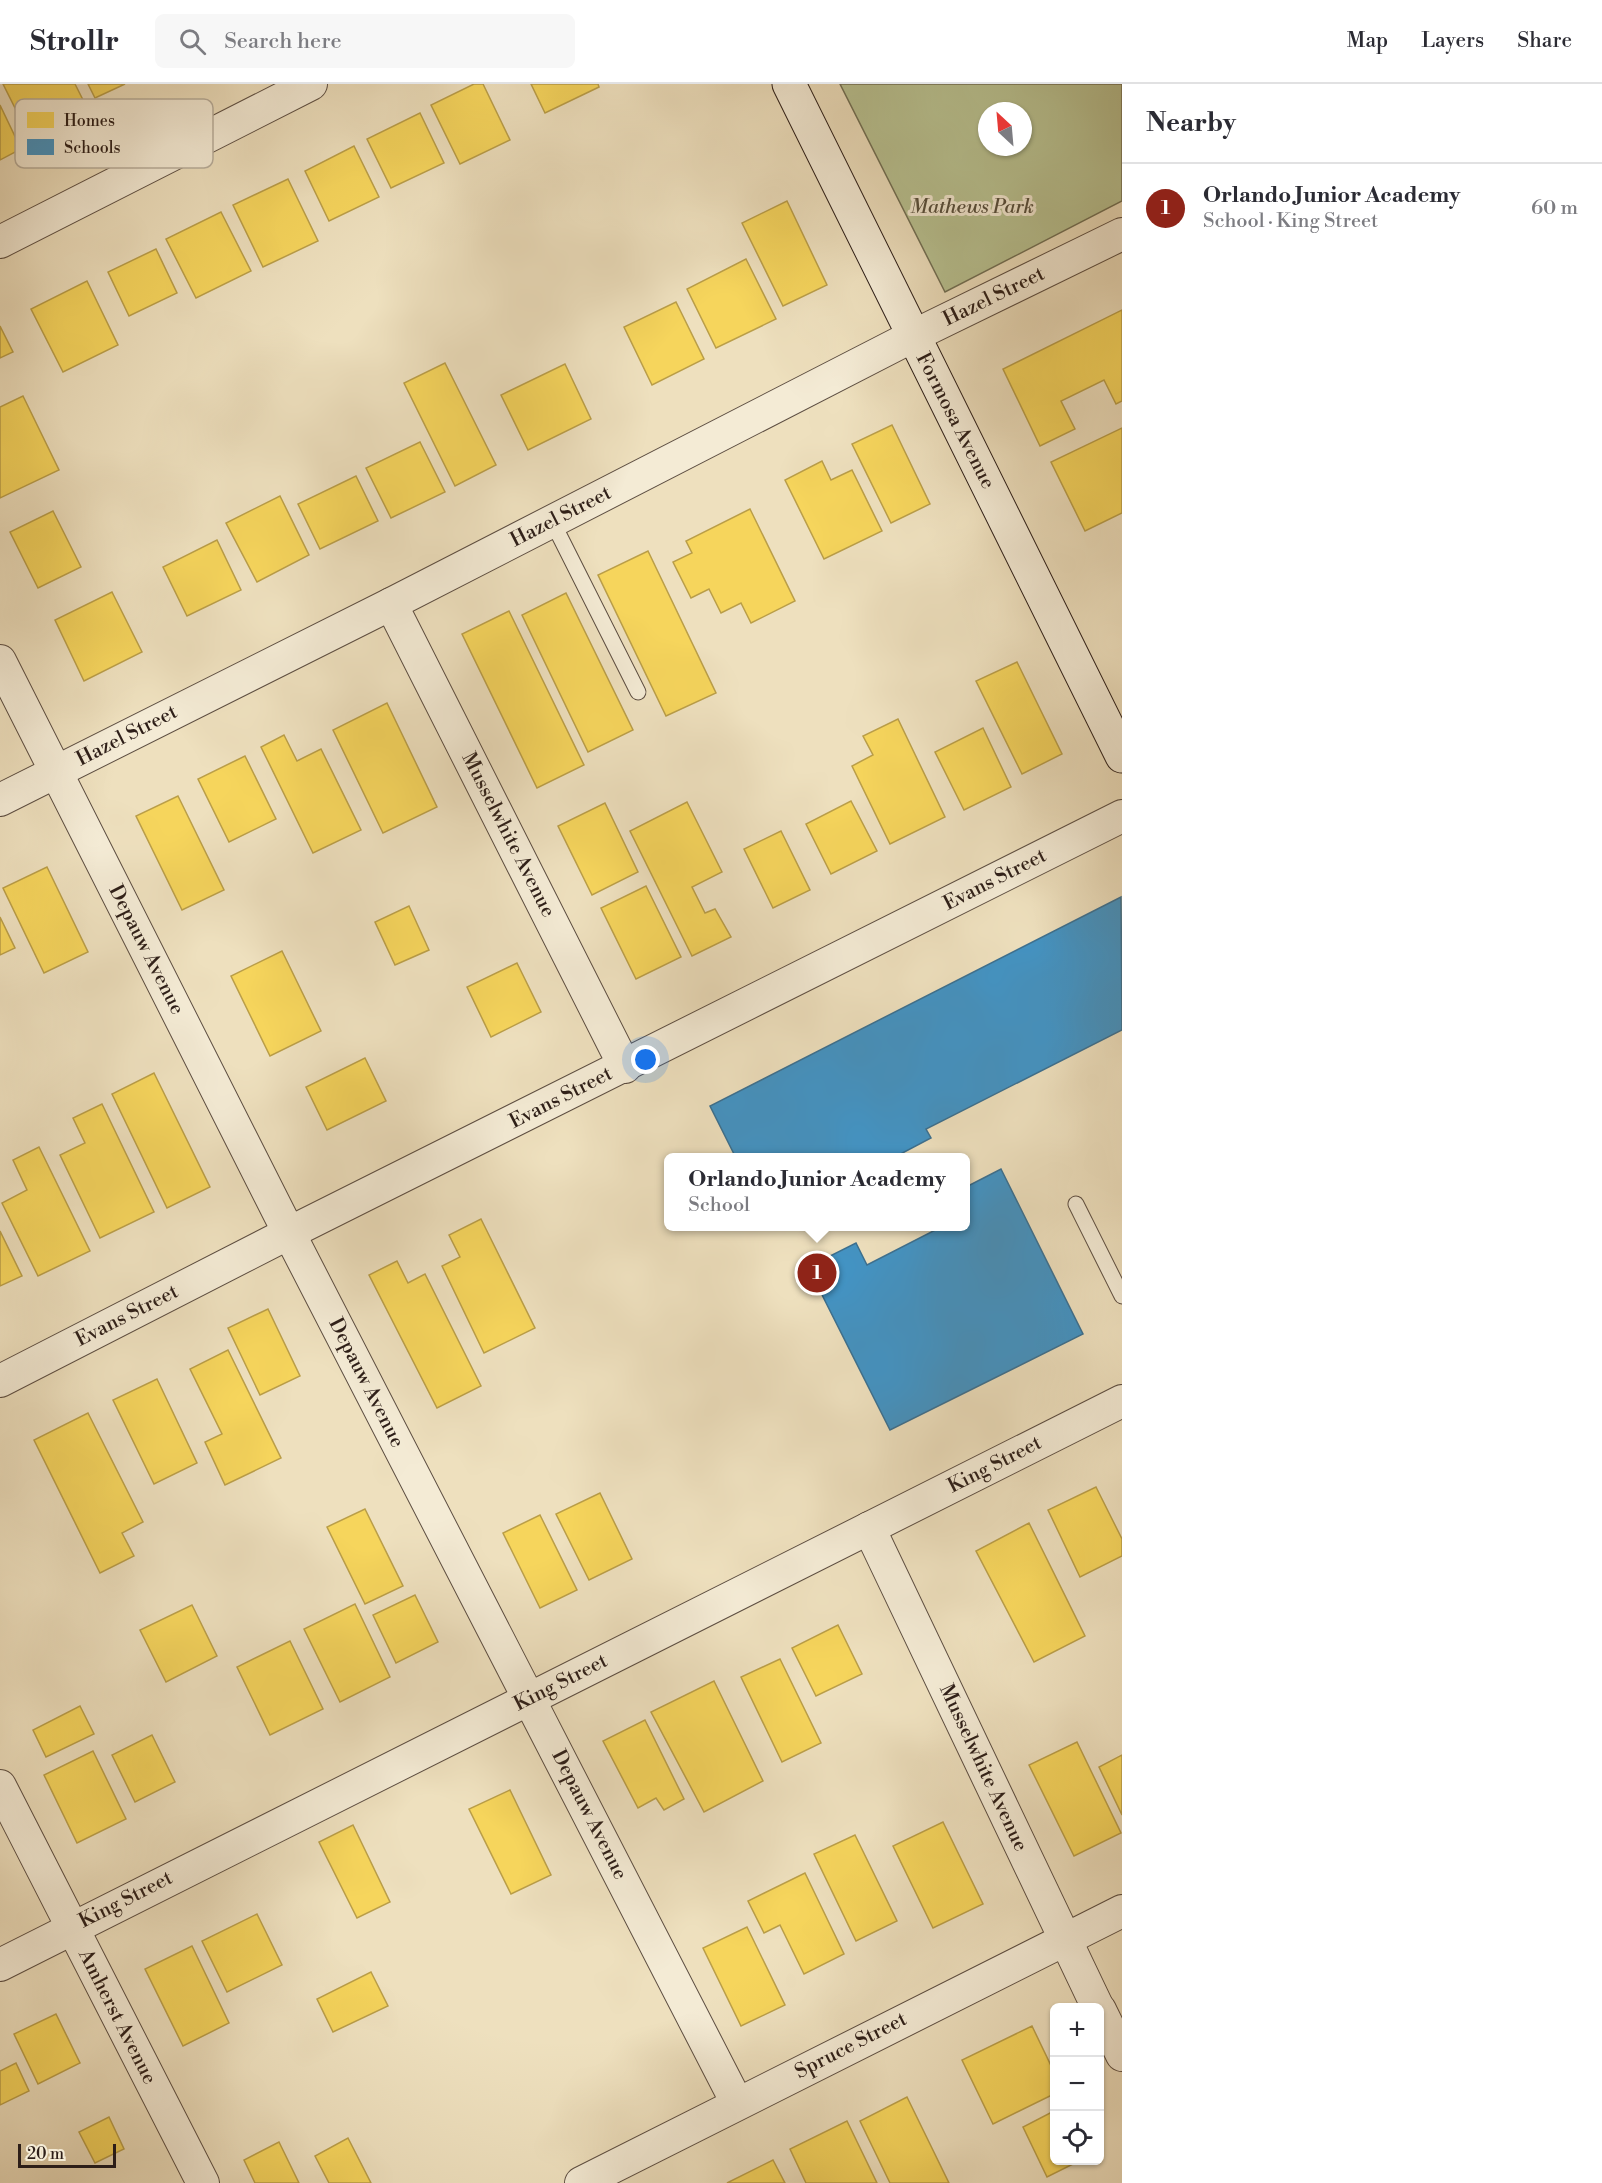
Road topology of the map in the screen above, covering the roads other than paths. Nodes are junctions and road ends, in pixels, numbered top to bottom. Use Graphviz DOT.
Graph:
graph roads {
  1 [pos="311,84"];
  2 [pos="789,84"];
  3 [pos="213,134"];
  4 [pos="146,168"];
  5 [pos="1122,234"];
  6 [pos="0,242"];
  7 [pos="913,336"];
  8 [pos="552,521"];
  9 [pos="391,604"];
  10 [pos="0,661"];
  11 [pos="639,692"];
  12 [pos="1122,756"];
  13 [pos="56,772"];
  14 [pos="0,800"];
  15 [pos="1122,816"];
  16 [pos="625,1066"];
  17 [pos="1076,1204"];
  18 [pos="289,1233"];
  19 [pos="1122,1296"];
  20 [pos="0,1381"];
  21 [pos="1122,1401"];
  22 [pos="869,1528"];
  23 [pos="529,1699"];
  24 [pos="0,1786"];
  25 [pos="1122,1911"];
  26 [pos="71,1928"];
  27 [pos="1065,1940"];
  28 [pos="0,1965"];
  29 [pos="1096,2003"];
  30 [pos="1104,2019"];
  31 [pos="1122,2055"];
  32 [pos="737,2103"];
  33 [pos="203,2183"];
  34 [pos="582,2183"];
  1 -- 3 [label="street"];
  2 -- 7 [label="street, Formosa Avenue"];
  4 -- 6 [label="street"];
  5 -- 7 [label="street, Hazel Street"];
  7 -- 8 [label="street, Hazel Street"];
  7 -- 12 [label="street, Formosa Avenue"];
  8 -- 9 [label="street, Hazel Street"];
  8 -- 11 [label="lane"];
  9 -- 13 [label="street, Hazel Street"];
  9 -- 16 [label="street, Musselwhite Avenue"];
  10 -- 13 [label="street, Depauw Avenue"];
  13 -- 14 [label="street, Hazel Street"];
  13 -- 18 [label="street, Depauw Avenue"];
  15 -- 16 [label="street, Evans Street"];
  16 -- 18 [label="street, Evans Street"];
  17 -- 19 [label="lane"];
  18 -- 20 [label="street, Evans Street"];
  18 -- 23 [label="street, Depauw Avenue"];
  21 -- 22 [label="street, King Street"];
  22 -- 23 [label="street, King Street"];
  22 -- 27 [label="street, Musselwhite Avenue"];
  23 -- 26 [label="street, King Street"];
  23 -- 32 [label="street, Depauw Avenue"];
  24 -- 26 [label="street, Amherst Avenue"];
  25 -- 27 [label="street, Spruce Street"];
  26 -- 28 [label="street, King Street"];
  26 -- 33 [label="street, Amherst Avenue"];
  27 -- 29 [label="street, Musselwhite Avenue"];
  27 -- 32 [label="street, Spruce Street"];
  30 -- 31 [label="street, Musselwhite Avenue"];
  32 -- 34 [label="street, Spruce Street"];
}
